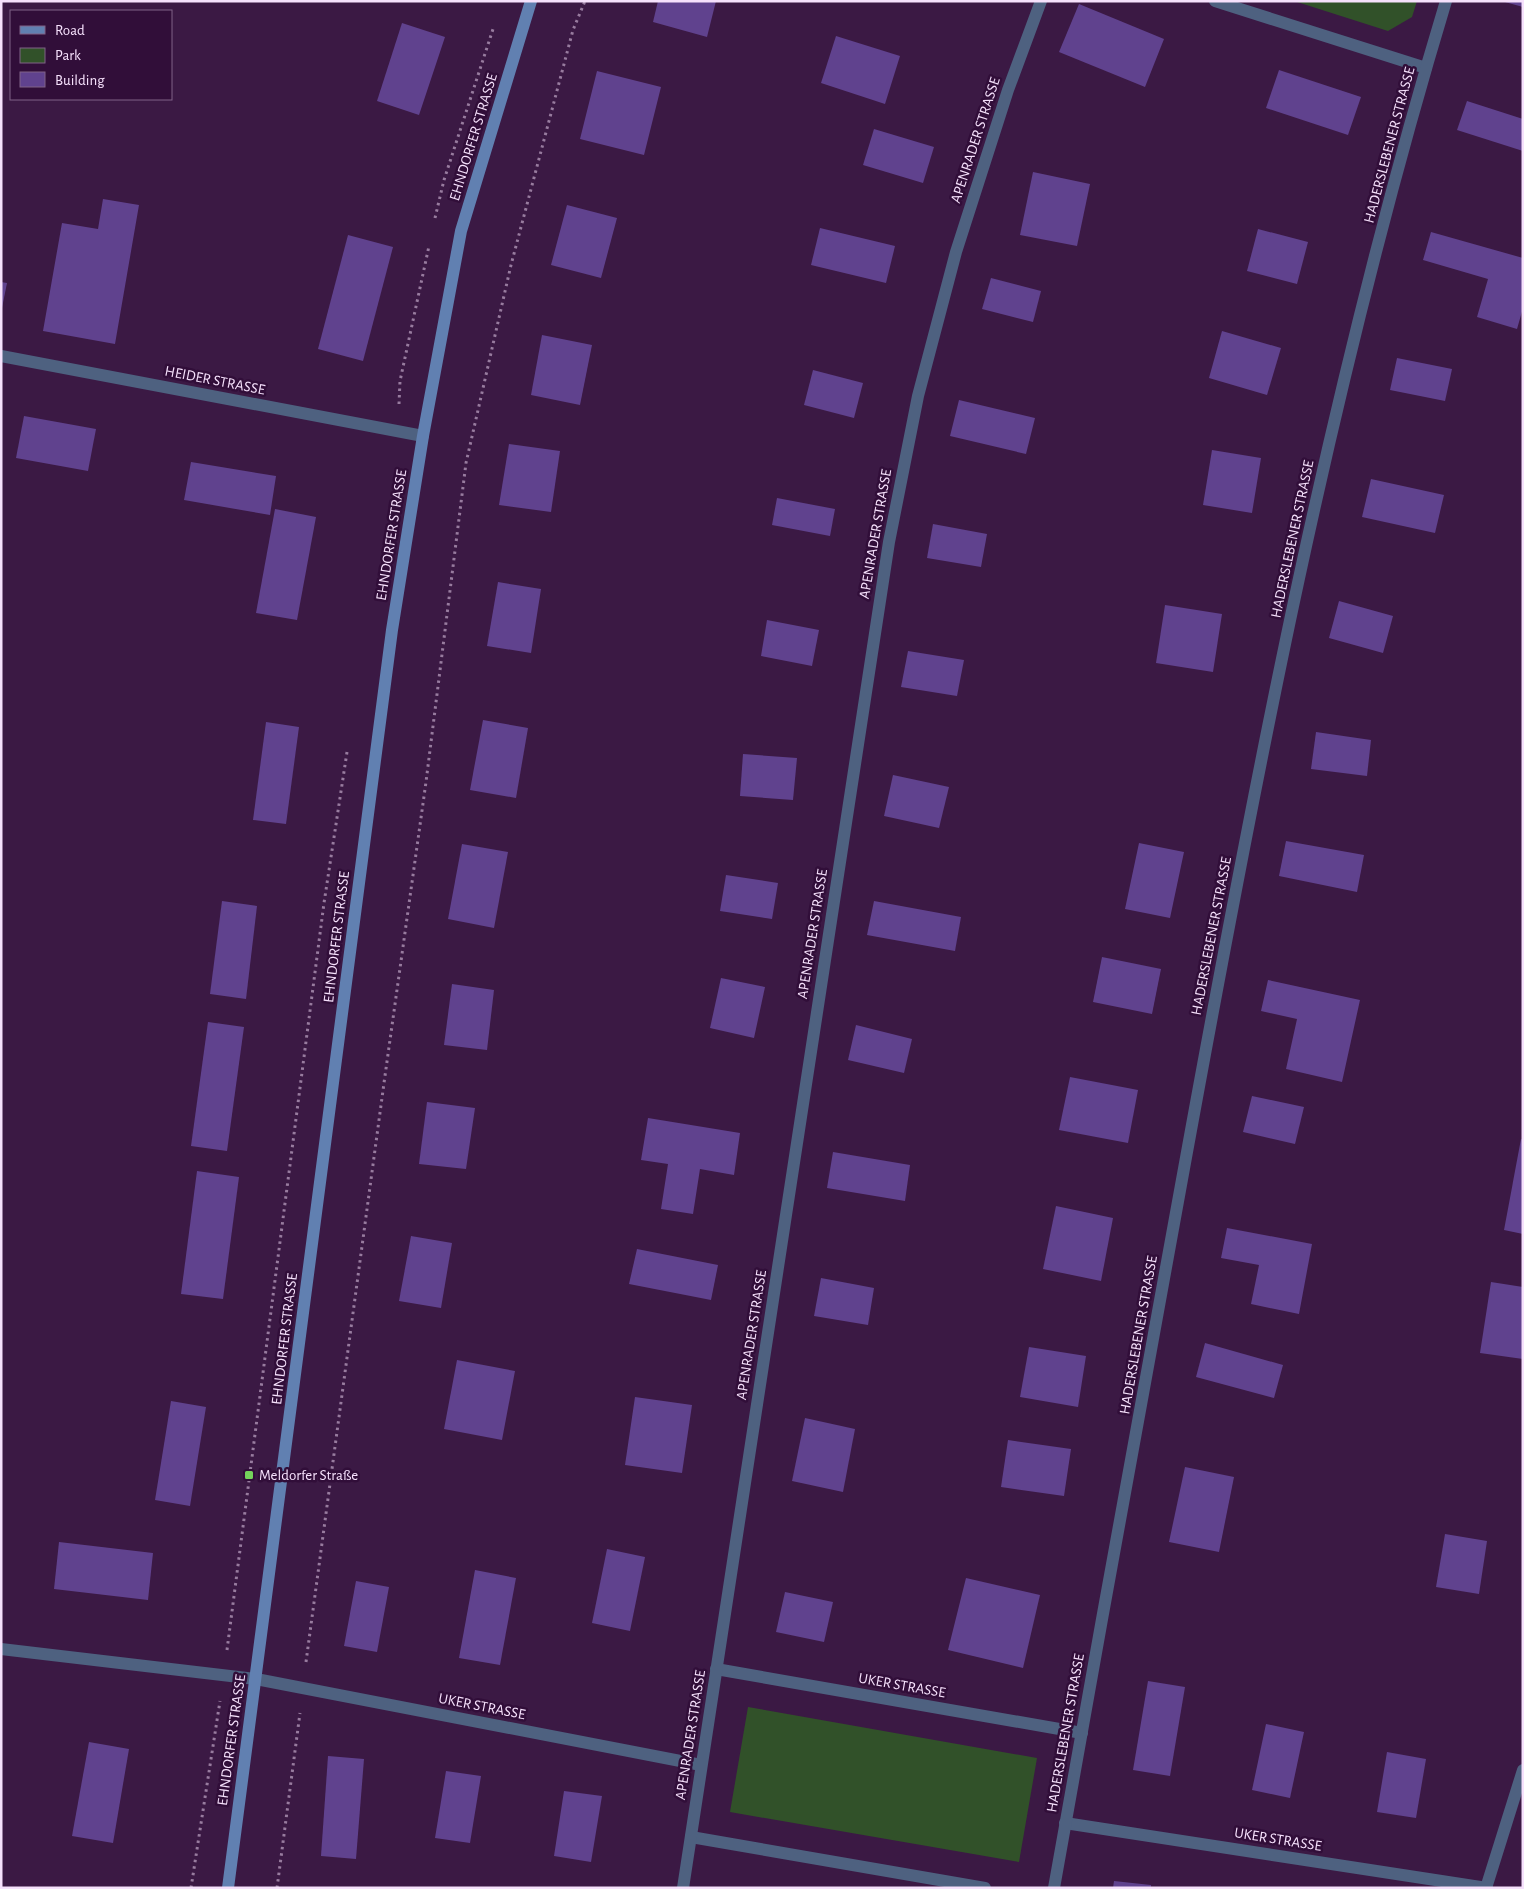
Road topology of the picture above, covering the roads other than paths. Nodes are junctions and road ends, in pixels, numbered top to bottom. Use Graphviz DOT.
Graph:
graph roads {
  1 [pos="531,1"];
  2 [pos="1041,1"];
  3 [pos="1215,1"];
  4 [pos="1446,1"];
  5 [pos="1426,68"];
  6 [pos="1,356"];
  7 [pos="423,436"];
  8 [pos="1,1649"];
  9 [pos="716,1669"];
  10 [pos="256,1679"];
  11 [pos="1082,1733"];
  12 [pos="701,1765"];
  13 [pos="1523,1770"];
  14 [pos="1065,1823"];
  15 [pos="691,1837"];
  16 [pos="228,1888"];
  17 [pos="683,1888"];
  18 [pos="985,1888"];
  19 [pos="1054,1888"];
  20 [pos="1486,1888"];
  1 -- 7 [label="street, EHNDORFER STRASSE"];
  2 -- 9 [label="street, APENRADER STRASSE"];
  3 -- 5 [label="street"];
  4 -- 5 [label="street, HADERSLEBENER STRASSE"];
  5 -- 11 [label="street, HADERSLEBENER STRASSE"];
  6 -- 7 [label="street, HEIDER STRASSE"];
  7 -- 10 [label="street, EHNDORFER STRASSE"];
  8 -- 10 [label="street"];
  9 -- 11 [label="street, UKER STRASSE"];
  9 -- 12 [label="street, APENRADER STRASSE"];
  10 -- 12 [label="street, UKER STRASSE"];
  10 -- 16 [label="street, EHNDORFER STRASSE"];
  11 -- 14 [label="street, HADERSLEBENER STRASSE"];
  12 -- 15 [label="street, APENRADER STRASSE"];
  13 -- 20 [label="street"];
  14 -- 19 [label="street, HADERSLEBENER STRASSE"];
  14 -- 20 [label="street, UKER STRASSE"];
  15 -- 17 [label="street, APENRADER STRASSE"];
  15 -- 18 [label="street"];
}
